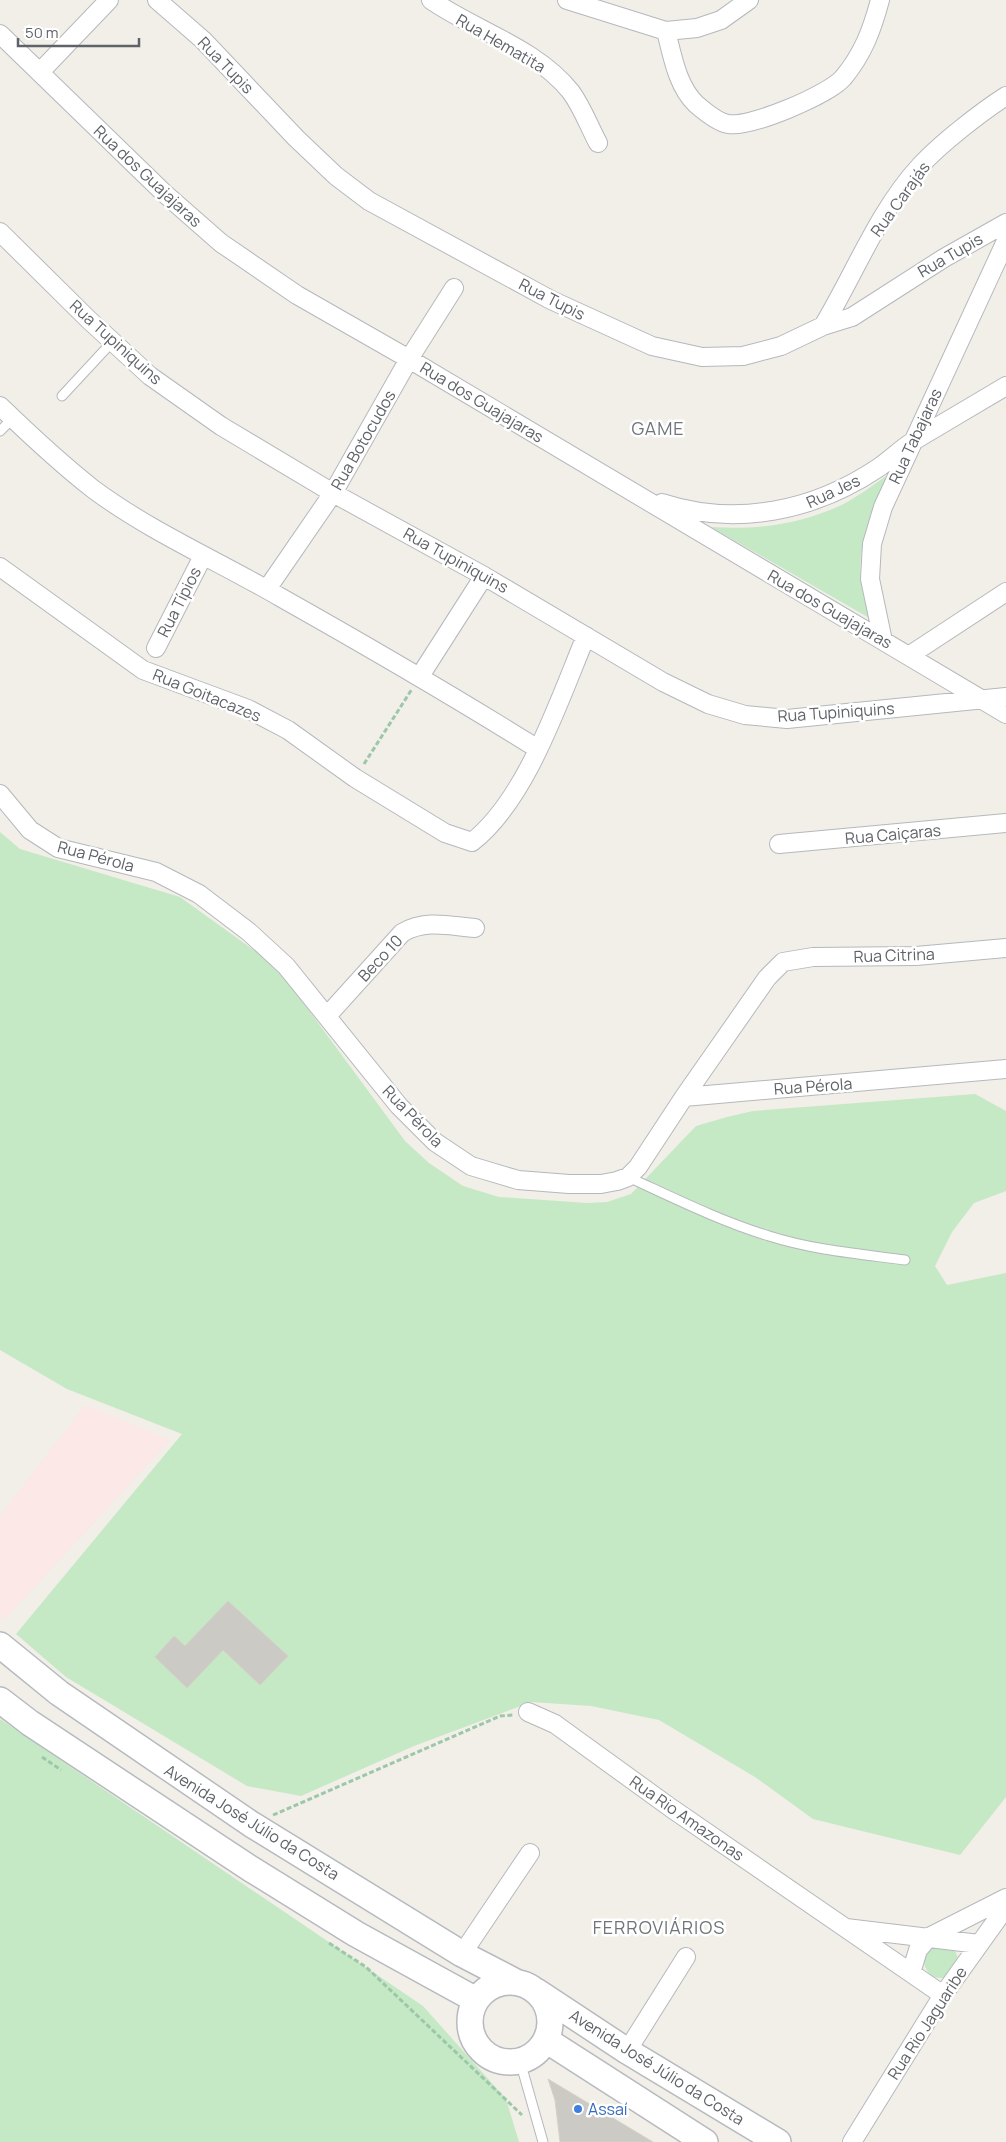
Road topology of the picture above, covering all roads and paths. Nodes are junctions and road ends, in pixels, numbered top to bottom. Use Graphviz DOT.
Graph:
graph roads {
  1 [pos="109,0"];
  2 [pos="157,0"];
  3 [pos="431,0"];
  4 [pos="567,0"];
  5 [pos="749,0"];
  6 [pos="880,0"];
  7 [pos="666,31"];
  8 [pos="0,34"];
  9 [pos="40,72"];
  10 [pos="1006,96"];
  11 [pos="598,142"];
  12 [pos="1006,223"];
  13 [pos="0,232"];
  14 [pos="1006,241"];
  15 [pos="454,288"];
  16 [pos="823,326"];
  17 [pos="113,342"];
  18 [pos="409,359"];
  19 [pos="1006,386"];
  20 [pos="62,396"];
  21 [pos="6,412"];
  22 [pos="0,431"];
  23 [pos="912,442"];
  24 [pos="334,492"];
  25 [pos="637,495"];
  26 [pos="203,556"];
  27 [pos="0,567"];
  28 [pos="484,576"];
  29 [pos="267,589"];
  30 [pos="1006,592"];
  31 [pos="586,636"];
  32 [pos="884,641"];
  33 [pos="156,648"];
  34 [pos="910,656"];
  35 [pos="420,676"];
  36 [pos="1006,697"];
  37 [pos="980,699"];
  38 [pos="1006,714"];
  39 [pos="538,749"];
  40 [pos="355,778"];
  41 [pos="0,794"];
  42 [pos="1006,823"];
  43 [pos="779,844"];
  44 [pos="475,928"];
  45 [pos="1006,948"];
  46 [pos="327,1016"];
  47 [pos="1006,1069"];
  48 [pos="684,1097"];
  49 [pos="628,1177"];
  50 [pos="905,1260"];
  51 [pos="0,1645"];
  52 [pos="0,1700"];
  53 [pos="528,1712"];
  54 [pos="38,1754"];
  55 [pos="62,1771"];
  56 [pos="251,1824"];
  57 [pos="530,1853"];
  58 [pos="1006,1898"];
  59 [pos="1006,1907"];
  60 [pos="843,1928"];
  61 [pos="929,1937"];
  62 [pos="325,1941"];
  63 [pos="979,1944"];
  64 [pos="462,1954"];
  65 [pos="686,1957"];
  66 [pos="911,1973"];
  67 [pos="526,1987"];
  68 [pos="944,1995"];
  69 [pos="476,2000"];
  70 [pos="546,2040"];
  71 [pos="627,2051"];
  72 [pos="520,2061"];
  73 [pos="525,2124"];
  74 [pos="543,2142"];
  75 [pos="705,2142"];
  76 [pos="778,2142"];
  77 [pos="852,2142"];
  1 -- 9 [label="street"];
  2 -- 16 [label="street, Rua Tupis"];
  3 -- 11 [label="street, Rua Hematita"];
  4 -- 7 [label="street"];
  5 -- 7 [label="street"];
  6 -- 7 [label="street"];
  8 -- 9 [label="street, Rua dos Guajajaras"];
  9 -- 18 [label="street, Rua dos Guajajaras"];
  10 -- 16 [label="street, Rua Carajás"];
  12 -- 16 [label="street, Rua Tupis"];
  13 -- 17 [label="street, Rua Tupiniquins"];
  14 -- 23 [label="street, Rua Tabajaras"];
  15 -- 18 [label="street, Rua Botocudos"];
  17 -- 20 [label="lane"];
  17 -- 24 [label="street, Rua Tupiniquins"];
  18 -- 24 [label="street, Rua Botocudos"];
  18 -- 25 [label="street, Rua dos Guajajaras"];
  19 -- 23 [label="street, Rua Jes"];
  21 -- 22 [label="lane"];
  21 -- 26 [label="street"];
  23 -- 25 [label="street, Rua Jes"];
  23 -- 32 [label="street, Rua Tabajaras"];
  24 -- 28 [label="street, Rua Tupiniquins"];
  24 -- 29 [label="street, Rua Botocudos"];
  25 -- 32 [label="street, Rua dos Guajajaras"];
  26 -- 29 [label="street"];
  26 -- 33 [label="street, Rua Típios"];
  27 -- 40 [label="street, Rua Goitacazes"];
  28 -- 31 [label="street, Rua Tupiniquins"];
  28 -- 35 [label="street"];
  29 -- 35 [label="street"];
  30 -- 34 [label="street"];
  31 -- 37 [label="street, Rua Tupiniquins"];
  31 -- 39 [label="street"];
  32 -- 34 [label="street, Rua dos Guajajaras"];
  34 -- 37 [label="street, Rua dos Guajajaras"];
  35 -- 39 [label="street"];
  35 -- 40 [label="path"];
  36 -- 37 [label="street, Rua Tupiniquins"];
  37 -- 38 [label="street, Rua dos Guajajaras"];
  39 -- 40 [label="street, Rua Goitacazes"];
  41 -- 46 [label="street, Rua Pérola"];
  42 -- 43 [label="street, Rua Caiçaras"];
  44 -- 46 [label="street, Beco 10"];
  45 -- 48 [label="street, Rua Citrina"];
  46 -- 49 [label="street, Rua Pérola"];
  47 -- 48 [label="street, Rua Pérola"];
  48 -- 49 [label="street"];
  49 -- 50 [label="lane"];
  51 -- 56 [label="main road, Avenida José Júlio da Costa"];
  52 -- 69 [label="main road"];
  53 -- 56 [label="path"];
  53 -- 60 [label="street, Rua Rio Amazonas"];
  54 -- 55 [label="path"];
  56 -- 64 [label="main road, Avenida José Júlio da Costa"];
  57 -- 64 [label="street"];
  58 -- 61 [label="street"];
  59 -- 63 [label="street, Rua Rio Jaguaribe"];
  60 -- 61 [label="street, Rua Rio Amazonas"];
  60 -- 66 [label="street, Rua Rio Amazonas"];
  61 -- 63 [label="street, Rua Rio Amazonas"];
  61 -- 66 [label="street"];
  62 -- 73 [label="path"];
  63 -- 68 [label="street, Rua Rio Jaguaribe"];
  64 -- 67 [label="main road, Avenida José Júlio da Costa"];
  65 -- 71 [label="street"];
  66 -- 68 [label="street, Rua Rio Amazonas"];
  67 -- 69 [label="main road"];
  67 -- 70 [label="main road"];
  67 -- 71 [label="main road, Avenida José Júlio da Costa"];
  68 -- 77 [label="street, Rua Rio Jaguaribe"];
  69 -- 72 [label="main road"];
  70 -- 72 [label="main road"];
  70 -- 75 [label="main road"];
  71 -- 76 [label="main road, Avenida José Júlio da Costa"];
  72 -- 74 [label="lane"];
}
